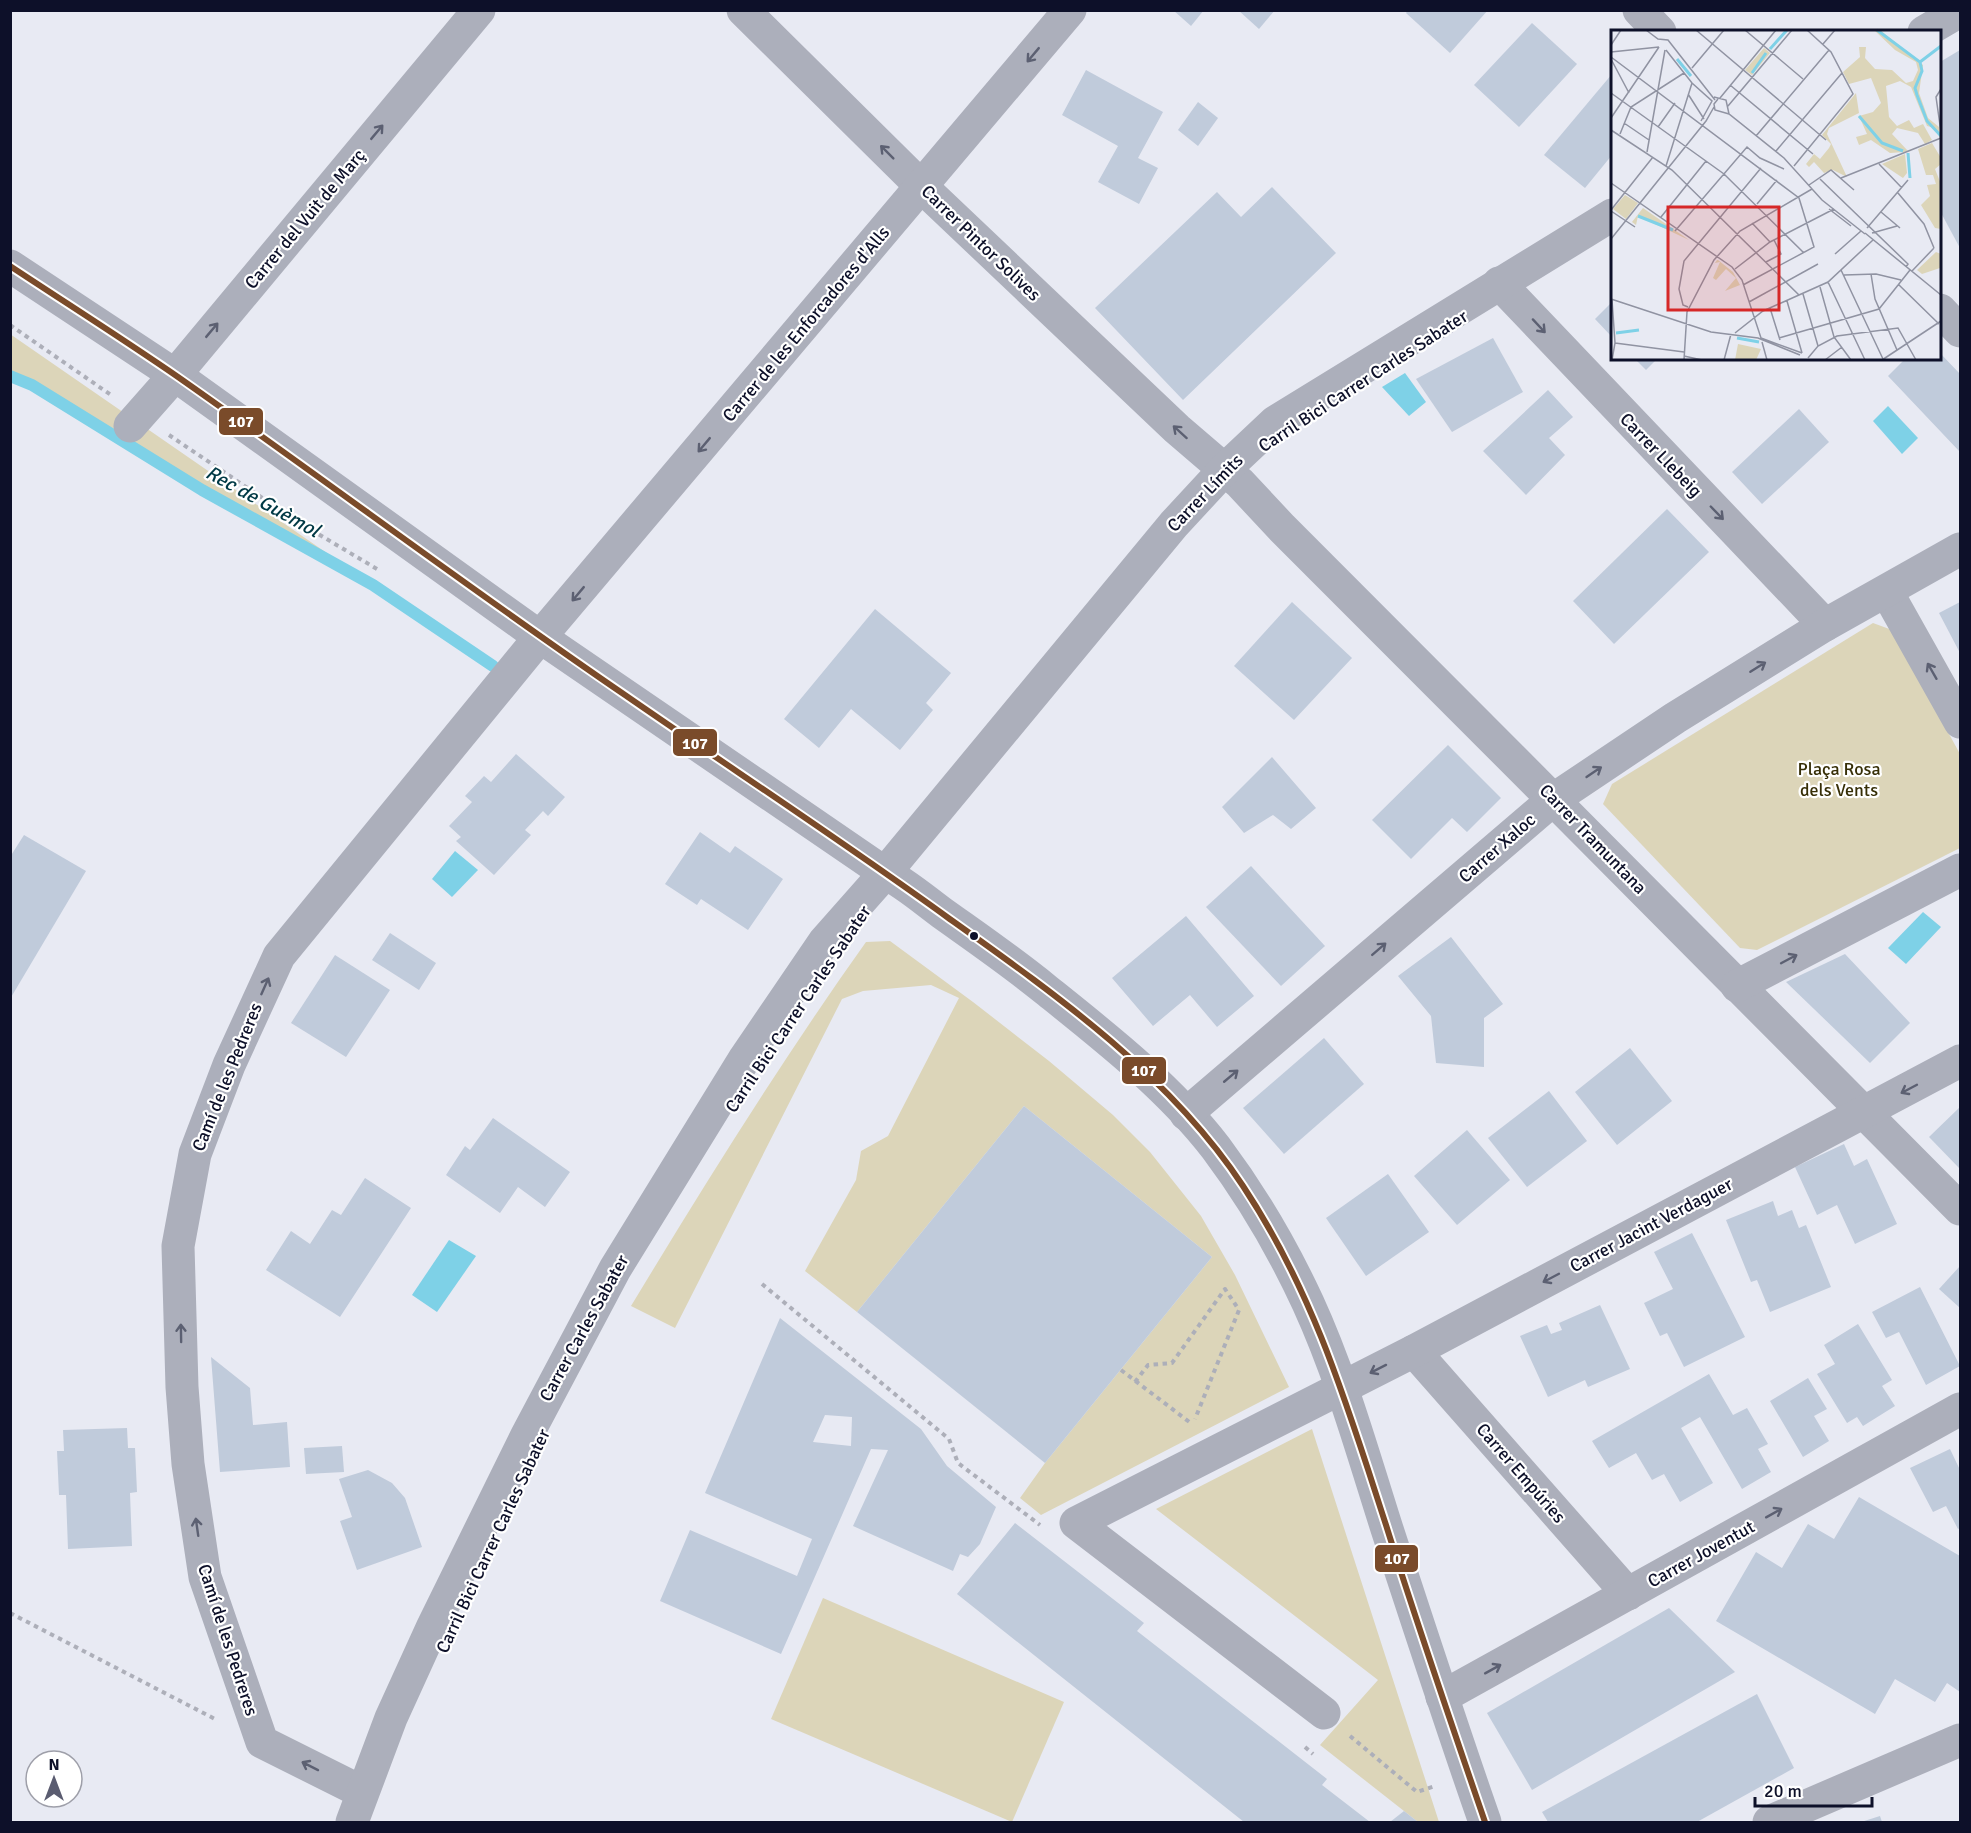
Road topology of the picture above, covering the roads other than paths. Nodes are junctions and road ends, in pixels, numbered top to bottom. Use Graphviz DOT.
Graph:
graph roads {
  1 [pos="478,10"];
  2 [pos="743,10"];
  3 [pos="1070,10"];
  4 [pos="1639,10"];
  5 [pos="1960,10"];
  6 [pos="1658,30"];
  7 [pos="1927,30"];
  8 [pos="922,187"];
  9 [pos="1611,216"];
  10 [pos="10,266"];
  11 [pos="1499,283"];
  12 [pos="1941,311"];
  13 [pos="1960,331"];
  14 [pos="175,375"];
  15 [pos="135,421"];
  16 [pos="1224,470"];
  17 [pos="1960,549"];
  18 [pos="1887,592"];
  19 [pos="1825,625"];
  20 [pos="540,637"];
  21 [pos="1960,722"];
  22 [pos="1554,799"];
  23 [pos="1960,870"];
  24 [pos="885,873"];
  25 [pos="1737,986"];
  26 [pos="1960,1061"];
  27 [pos="1864,1112"];
  28 [pos="1186,1114"];
  29 [pos="1960,1209"];
  30 [pos="1414,1352"];
  31 [pos="1341,1388"];
  32 [pos="1960,1409"];
  33 [pos="1628,1594"];
  34 [pos="1442,1697"];
  35 [pos="1324,1713"];
  36 [pos="1960,1740"];
  37 [pos="357,1807"];
  38 [pos="1817,1812"];
  39 [pos="1485,1822"];
  40 [pos="1769,1822"];
  14 -- 1 [label="street, Carrer del Vuit de Març, one-way"];
  8 -- 2 [label="street, Carrer Pintor Solives, one-way"];
  3 -- 8 [label="street, Carrer de les Enforcadores d'Alls, one-way"];
  4 -- 6 [label="street"];
  5 -- 7 [label="street"];
  16 -- 8 [label="street, Carrer Pintor Solives, one-way"];
  8 -- 20 [label="street, Carrer de les Enforcadores d'Alls, one-way"];
  9 -- 11 [label="street, Carrer Límits"];
  10 -- 14 [label="street"];
  11 -- 16 [label="street, Carrer Límits"];
  11 -- 19 [label="street, Carrer Llebeig, one-way"];
  12 -- 13 [label="street"];
  14 -- 15 [label="street, Carrer del Vuit de Març"];
  14 -- 20 [label="street"];
  16 -- 22 [label="street, Carrer Tramuntana"];
  16 -- 24 [label="street, Carrer Límits"];
  17 -- 18 [label="street, Carrer Xaloc"];
  18 -- 19 [label="street, Carrer Xaloc"];
  21 -- 18 [label="street, one-way"];
  22 -- 19 [label="street, Carrer Xaloc, one-way"];
  20 -- 24 [label="street"];
  37 -- 20 [label="street, Camí de les Pedreres, one-way"];
  22 -- 25 [label="street, Carrer Tramuntana"];
  28 -- 22 [label="street, Carrer Xaloc, one-way"];
  25 -- 23 [label="street, one-way"];
  24 -- 28 [label="street"];
  24 -- 37 [label="street, Carrer Carles Sabater"];
  25 -- 27 [label="street, Carrer Tramuntana"];
  26 -- 27 [label="street, Carrer Jacint Verdaguer, one-way"];
  27 -- 29 [label="street, Carrer Tramuntana"];
  27 -- 30 [label="street, Carrer Jacint Verdaguer, one-way"];
  28 -- 31 [label="street"];
  30 -- 31 [label="street, Carrer Jacint Verdaguer, one-way"];
  30 -- 33 [label="street, Carrer Empúries"];
  31 -- 34 [label="street"];
  31 -- 35 [label="street, Carrer Jacint Verdaguer"];
  33 -- 32 [label="street, Carrer Joventut, one-way"];
  34 -- 33 [label="street, Carrer Joventut, one-way"];
  34 -- 39 [label="street"];
  36 -- 38 [label="street"];
  38 -- 40 [label="street"];
}
